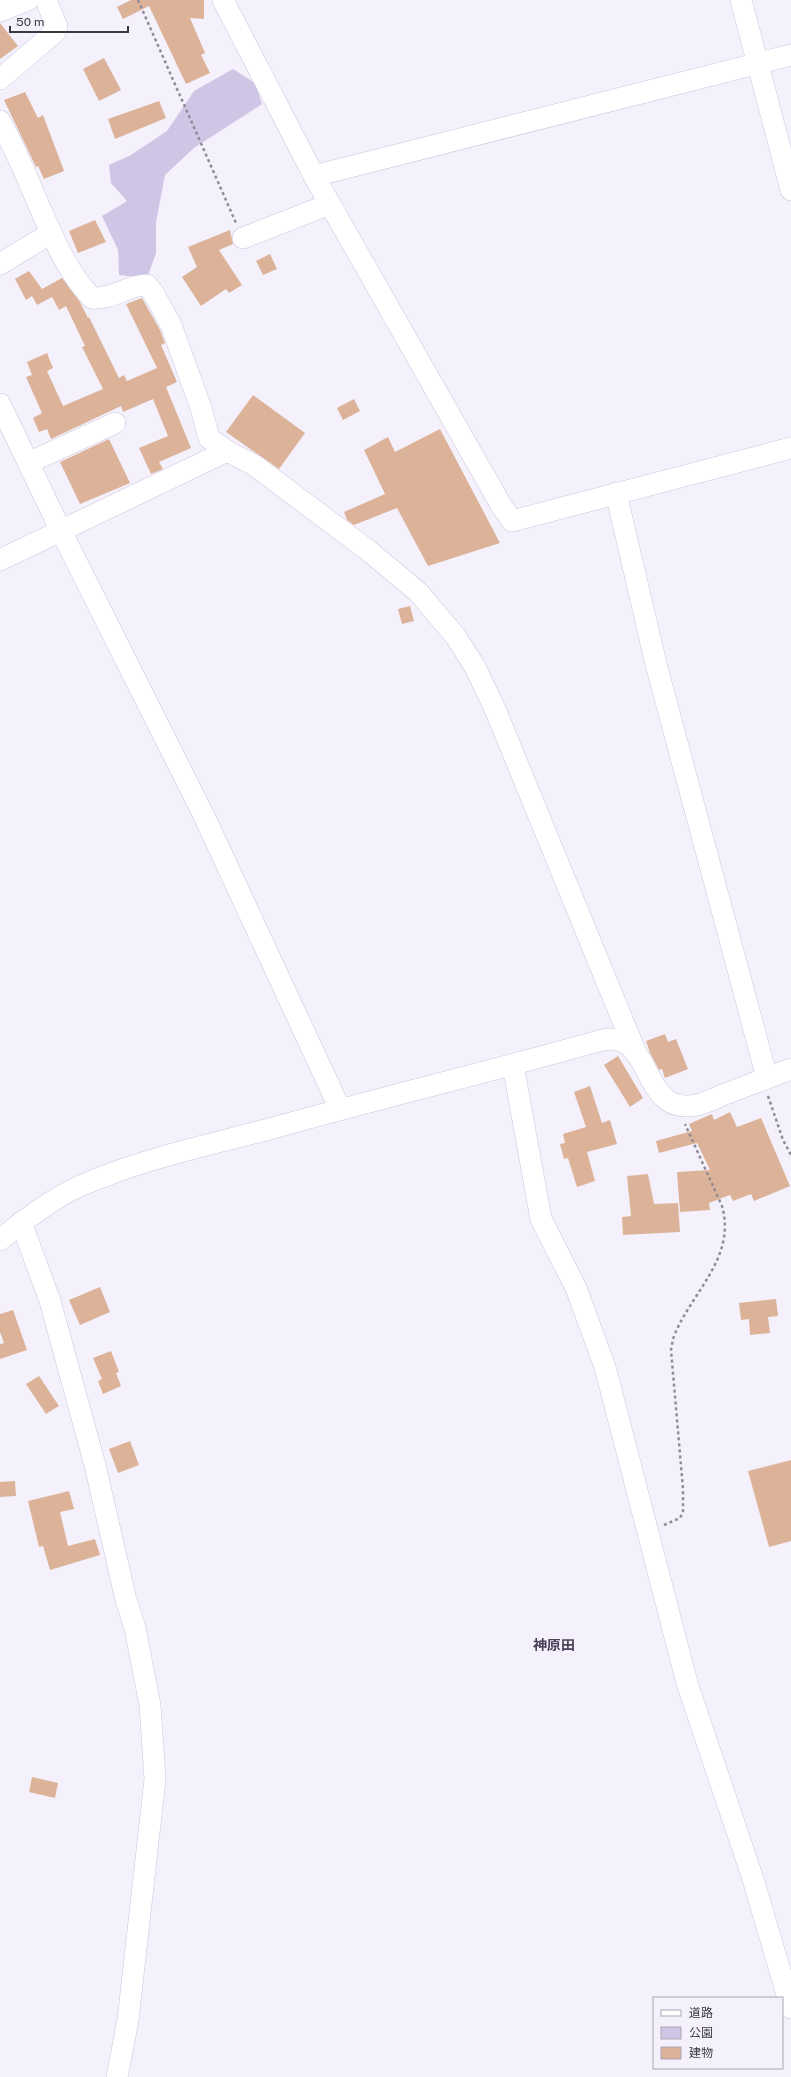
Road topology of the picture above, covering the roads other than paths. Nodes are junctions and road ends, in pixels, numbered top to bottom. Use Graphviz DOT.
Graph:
graph roads {
  1 [pos="28,0"];
  2 [pos="46,0"];
  3 [pos="223,0"];
  4 [pos="741,0"];
  5 [pos="0,11"];
  6 [pos="791,55"];
  7 [pos="758,63"];
  8 [pos="0,79"];
  9 [pos="0,121"];
  10 [pos="314,176"];
  11 [pos="791,190"];
  12 [pos="330,204"];
  13 [pos="51,233"];
  14 [pos="243,238"];
  15 [pos="0,264"];
  16 [pos="0,404"];
  17 [pos="115,423"];
  18 [pos="791,448"];
  19 [pos="227,451"];
  20 [pos="28,463"];
  21 [pos="616,493"];
  22 [pos="61,531"];
  23 [pos="0,560"];
  24 [pos="636,1053"];
  25 [pos="513,1065"];
  26 [pos="791,1070"];
  27 [pos="767,1087"];
  28 [pos="340,1109"];
  29 [pos="21,1222"];
  30 [pos="0,1240"];
  31 [pos="791,2008"];
  32 [pos="117,2077"];
  1 -- 5 [label="street"];
  2 -- 8 [label="street"];
  3 -- 10 [label="street"];
  4 -- 7 [label="street"];
  6 -- 7 [label="street"];
  7 -- 10 [label="street"];
  7 -- 11 [label="street"];
  9 -- 13 [label="street"];
  10 -- 12 [label="street"];
  12 -- 14 [label="street"];
  12 -- 21 [label="street"];
  13 -- 15 [label="street"];
  13 -- 19 [label="street"];
  16 -- 20 [label="street"];
  17 -- 20 [label="street"];
  18 -- 21 [label="street"];
  19 -- 22 [label="street"];
  19 -- 24 [label="street"];
  20 -- 22 [label="street"];
  21 -- 27 [label="street"];
  22 -- 23 [label="street"];
  22 -- 28 [label="street"];
  24 -- 25 [label="street"];
  24 -- 27 [label="street"];
  25 -- 28 [label="street"];
  25 -- 31 [label="street"];
  26 -- 27 [label="street"];
  28 -- 29 [label="street"];
  29 -- 30 [label="street"];
  29 -- 32 [label="street"];
}
